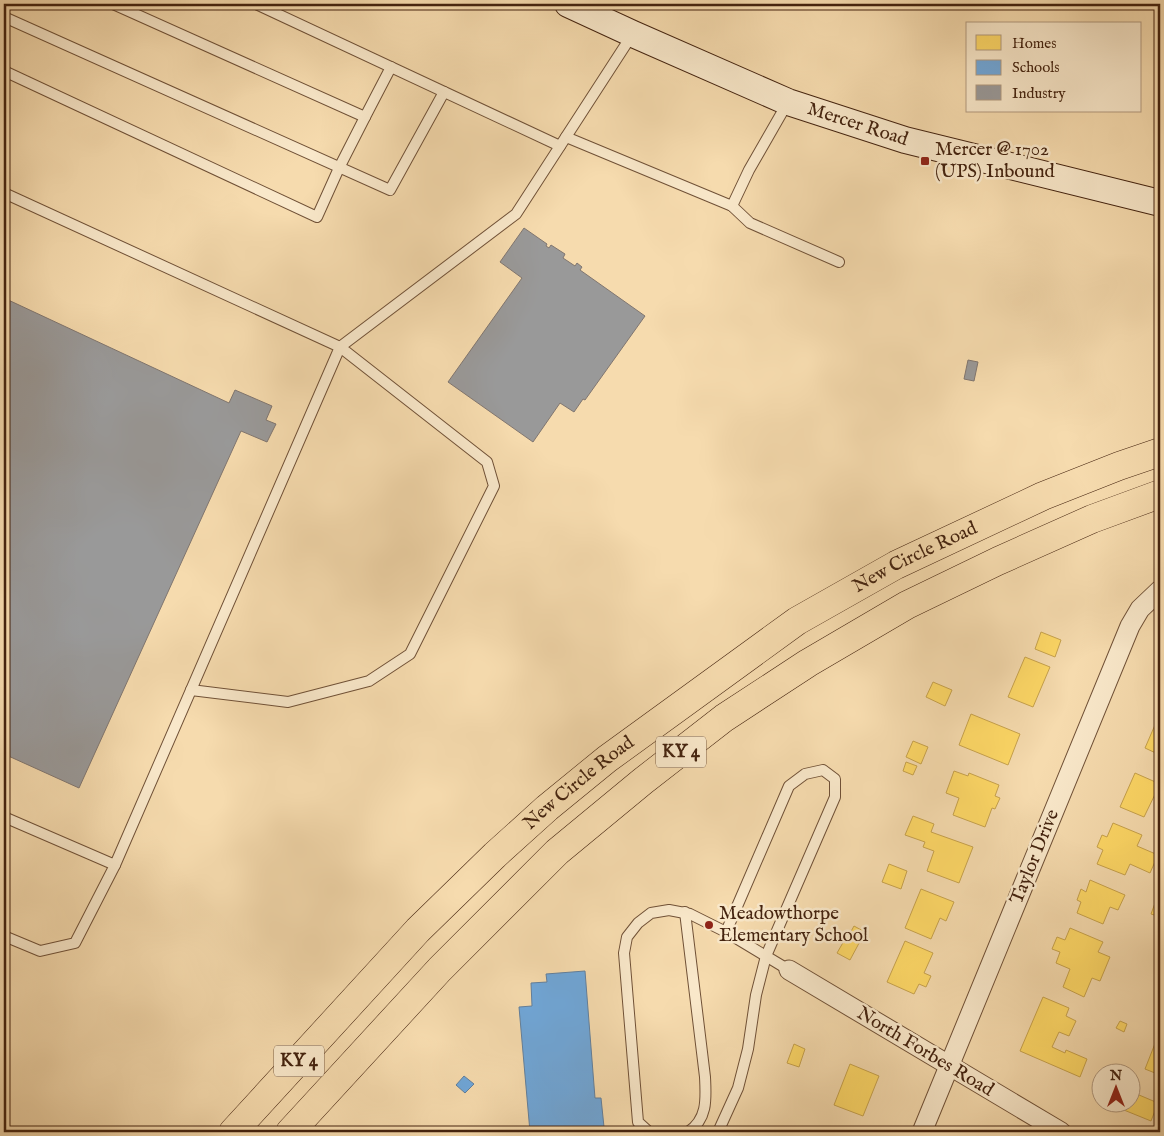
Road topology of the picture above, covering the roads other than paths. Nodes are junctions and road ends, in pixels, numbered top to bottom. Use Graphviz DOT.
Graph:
graph roads {
  1 [pos="113,4"];
  2 [pos="256,4"];
  3 [pos="580,6"];
  4 [pos="4,17"];
  5 [pos="633,34"];
  6 [pos="391,67"];
  7 [pos="4,71"];
  8 [pos="444,92"];
  9 [pos="788,102"];
  10 [pos="365,117"];
  11 [pos="563,141"];
  12 [pos="339,168"];
  13 [pos="4,193"];
  14 [pos="1160,203"];
  15 [pos="732,206"];
  16 [pos="839,262"];
  17 [pos="340,347"];
  18 [pos="1160,452"];
  19 [pos="1160,494"];
  20 [pos="1160,590"];
  21 [pos="191,690"];
  22 [pos="4,817"];
  23 [pos="115,865"];
  24 [pos="685,912"];
  25 [pos="726,932"];
  26 [pos="4,936"];
  27 [pos="766,956"];
  28 [pos="789,970"];
  29 [pos="949,1067"];
  30 [pos="233,1132"];
  31 [pos="290,1132"];
  32 [pos="649,1132"];
  33 [pos="688,1132"];
  34 [pos="718,1132"];
  35 [pos="922,1132"];
  36 [pos="1061,1132"];
  1 -- 10 [label="lane"];
  2 -- 6 [label="lane"];
  3 -- 5 [label="street, Mercer Road"];
  4 -- 12 [label="lane"];
  5 -- 9 [label="street, Mercer Road"];
  5 -- 11 [label="lane"];
  6 -- 8 [label="lane"];
  6 -- 10 [label="lane"];
  7 -- 12 [label="lane"];
  8 -- 11 [label="lane"];
  8 -- 12 [label="lane"];
  9 -- 14 [label="street, Mercer Road"];
  9 -- 15 [label="lane"];
  10 -- 12 [label="lane"];
  11 -- 15 [label="lane"];
  11 -- 17 [label="lane"];
  13 -- 17 [label="lane"];
  15 -- 16 [label="lane"];
  17 -- 21 [label="lane"];
  17 -- 21 [label="lane"];
  18 -- 30 [label="highway, New Circle Road / KY 4"];
  19 -- 31 [label="highway, New Circle Road / KY 4"];
  20 -- 29 [label="street, Taylor Drive"];
  21 -- 23 [label="lane"];
  22 -- 23 [label="lane"];
  23 -- 26 [label="lane"];
  24 -- 25 [label="lane"];
  24 -- 32 [label="lane"];
  24 -- 33 [label="lane"];
  25 -- 27 [label="lane"];
  25 -- 27 [label="lane"];
  27 -- 28 [label="lane"];
  27 -- 34 [label="lane"];
  28 -- 29 [label="street, North Forbes Road"];
  29 -- 35 [label="street, Taylor Drive"];
  29 -- 36 [label="street, North Forbes Road"];
}
